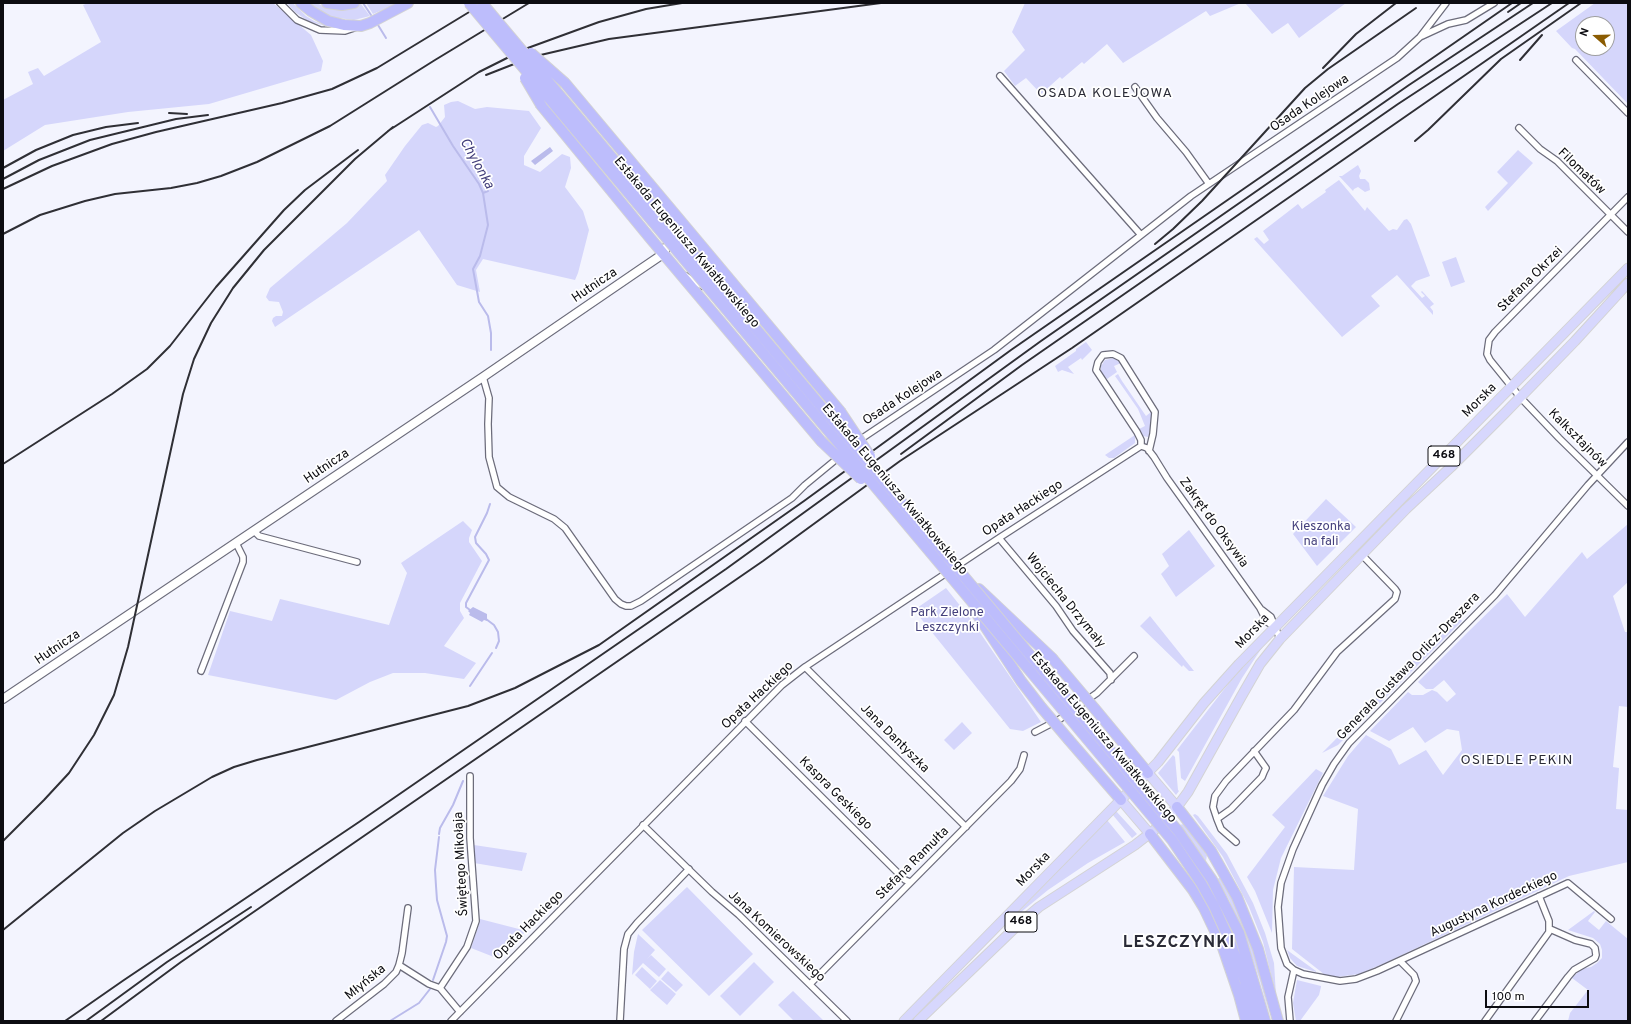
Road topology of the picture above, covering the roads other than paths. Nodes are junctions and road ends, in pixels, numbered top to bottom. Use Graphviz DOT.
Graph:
graph roads {
  1 [pos="280,3"];
  2 [pos="301,3"];
  3 [pos="327,3"];
  4 [pos="354,3"];
  5 [pos="408,3"];
  6 [pos="469,3"];
  7 [pos="482,3"];
  8 [pos="1446,3"];
  9 [pos="1494,3"];
  10 [pos="366,24"];
  11 [pos="502,27"];
  12 [pos="1420,37"];
  13 [pos="510,52"];
  14 [pos="1576,60"];
  15 [pos="1000,76"];
  16 [pos="1135,87"];
  17 [pos="1628,113"];
  18 [pos="1519,128"];
  19 [pos="1209,184"];
  20 [pos="1628,197"];
  21 [pos="1610,215"];
  22 [pos="1628,232"];
  23 [pos="691,233"];
  24 [pos="1141,235"];
  25 [pos="706,251"];
  26 [pos="663,254"];
  27 [pos="1628,268"];
  28 [pos="680,273"];
  29 [pos="1628,283"];
  30 [pos="483,377"];
  31 [pos="1512,387"];
  32 [pos="1520,397"];
  33 [pos="1628,442"];
  34 [pos="1141,446"];
  35 [pos="850,448"];
  36 [pos="1149,451"];
  37 [pos="1597,474"];
  38 [pos="892,492"];
  39 [pos="889,505"];
  40 [pos="1628,506"];
  41 [pos="254,531"];
  42 [pos="998,538"];
  43 [pos="236,543"];
  44 [pos="1361,554"];
  45 [pos="357,562"];
  46 [pos="959,570"];
  47 [pos="952,578"];
  48 [pos="1276,626"];
  49 [pos="1280,638"];
  50 [pos="1134,656"];
  51 [pos="805,667"];
  52 [pos="201,671"];
  53 [pos="1111,680"];
  54 [pos="3,700"];
  55 [pos="745,721"];
  56 [pos="1035,732"];
  57 [pos="1254,751"];
  58 [pos="1024,755"];
  59 [pos="1148,773"];
  60 [pos="470,776"];
  61 [pos="1121,800"];
  62 [pos="1177,807"];
  63 [pos="1218,819"];
  64 [pos="643,825"];
  65 [pos="966,827"];
  66 [pos="1150,834"];
  67 [pos="1236,842"];
  68 [pos="689,869"];
  69 [pos="1224,873"];
  70 [pos="910,882"];
  71 [pos="1193,890"];
  72 [pos="1539,896"];
  73 [pos="408,908"];
  74 [pos="1611,919"];
  75 [pos="1550,929"];
  76 [pos="1400,961"];
  77 [pos="399,965"];
  78 [pos="1294,970"];
  79 [pos="810,984"];
  80 [pos="440,988"];
  81 [pos="460,1012"];
  82 [pos="336,1021"];
  83 [pos="451,1021"];
  84 [pos="620,1021"];
  85 [pos="847,1021"];
  86 [pos="904,1021"];
  87 [pos="918,1021"];
  88 [pos="1246,1021"];
  89 [pos="1255,1021"];
  90 [pos="1265,1021"];
  91 [pos="1278,1021"];
  92 [pos="1290,1021"];
  93 [pos="1396,1021"];
  94 [pos="1485,1021"];
  95 [pos="1535,1021"];
  1 -- 10 [label="street"];
  2 -- 10 [label="highway"];
  3 -- 4 [label="highway"];
  5 -- 10 [label="highway"];
  6 -- 13 [label="highway, Estakada Eugeniusza Kwiatkowskiego, bridge"];
  7 -- 11 [label="highway, Estakada Eugeniusza Kwiatkowskiego, bridge"];
  8 -- 12 [label="street, Osada Kolejowa"];
  9 -- 12 [label="street, Osada Kolejowa"];
  11 -- 23 [label="highway, bridge"];
  11 -- 38 [label="highway, Estakada Eugeniusza Kwiatkowskiego, bridge"];
  12 -- 19 [label="street, Osada Kolejowa"];
  13 -- 26 [label="highway, bridge"];
  13 -- 39 [label="highway, Estakada Eugeniusza Kwiatkowskiego, bridge"];
  14 -- 17 [label="street"];
  15 -- 24 [label="street"];
  16 -- 19 [label="street"];
  18 -- 21 [label="street, Filomatów"];
  19 -- 24 [label="street, Osada Kolejowa"];
  20 -- 21 [label="street, Stefana Okrzei"];
  21 -- 22 [label="street, Filomatów"];
  21 -- 31 [label="street, Stefana Okrzei"];
  23 -- 25 [label="highway"];
  23 -- 26 [label="main road, Hutnicza"];
  23 -- 26 [label="main road, Hutnicza"];
  24 -- 35 [label="street, Osada Kolejowa"];
  25 -- 35 [label="street"];
  25 -- 38 [label="highway, bridge"];
  26 -- 28 [label="highway"];
  26 -- 30 [label="main road, Hutnicza"];
  27 -- 31 [label="main road, Morska / 468"];
  28 -- 35 [label="street"];
  28 -- 39 [label="highway, bridge"];
  29 -- 32 [label="main road, Morska / 468"];
  30 -- 35 [label="street, Osada Kolejowa"];
  30 -- 41 [label="main road, Hutnicza"];
  31 -- 32 [label="street, Kalksztajnów"];
  31 -- 48 [label="main road, Morska / 468"];
  32 -- 37 [label="street, Kalksztajnów"];
  32 -- 44 [label="main road, Morska / 468"];
  33 -- 37 [label="street, Generała Gustawa Orlicz-Dreszera"];
  34 -- 36 [label="street, Zakręt do Oksywia"];
  34 -- 36 [label="street"];
  34 -- 42 [label="street, Opata Hackiego"];
  36 -- 48 [label="street, Zakręt do Oksywia"];
  37 -- 40 [label="street, Kalksztajnów"];
  37 -- 78 [label="street, Generała Gustawa Orlicz-Dreszera"];
  38 -- 46 [label="highway, Estakada Eugeniusza Kwiatkowskiego, bridge"];
  39 -- 47 [label="highway, Estakada Eugeniusza Kwiatkowskiego, bridge"];
  41 -- 43 [label="main road, Hutnicza"];
  41 -- 45 [label="street"];
  42 -- 51 [label="street, Opata Hackiego"];
  42 -- 53 [label="street, Wojciecha Drzymały"];
  43 -- 52 [label="street"];
  43 -- 54 [label="main road, Hutnicza"];
  44 -- 49 [label="main road, Morska / 468"];
  44 -- 57 [label="street"];
  46 -- 59 [label="highway, bridge"];
  46 -- 90 [label="highway, Estakada Eugeniusza Kwiatkowskiego, bridge"];
  47 -- 61 [label="highway, bridge"];
  47 -- 89 [label="highway, Estakada Eugeniusza Kwiatkowskiego, bridge"];
  48 -- 49 [label="street, Zakręt do Oksywia"];
  48 -- 59 [label="main road, Morska / 468"];
  49 -- 62 [label="main road, Morska / 468"];
  50 -- 53 [label="street"];
  51 -- 55 [label="street, Opata Hackiego"];
  51 -- 65 [label="street, Jana Dantyszka"];
  53 -- 56 [label="street"];
  55 -- 64 [label="street, Opata Hackiego"];
  55 -- 70 [label="street, Kaspra Geskiego"];
  57 -- 63 [label="street"];
  57 -- 63 [label="street"];
  58 -- 65 [label="street, Stefana Ramułta"];
  59 -- 61 [label="main road, Morska / 468"];
  59 -- 62 [label="main road"];
  60 -- 80 [label="street, Świętego Mikołaja"];
  61 -- 66 [label="main road"];
  61 -- 86 [label="main road, Morska / 468"];
  62 -- 66 [label="main road, Morska / 468"];
  62 -- 69 [label="highway"];
  63 -- 67 [label="street"];
  64 -- 68 [label="street, Jana Komierowskiego"];
  64 -- 81 [label="street, Opata Hackiego"];
  65 -- 70 [label="street, Stefana Ramułta"];
  66 -- 71 [label="highway"];
  66 -- 87 [label="main road, Morska / 468"];
  68 -- 79 [label="street, Jana Komierowskiego"];
  68 -- 84 [label="street"];
  69 -- 71 [label="highway"];
  69 -- 91 [label="highway"];
  70 -- 79 [label="street, Stefana Ramułta"];
  71 -- 88 [label="highway"];
  72 -- 74 [label="street, Augustyna Kordeckiego"];
  72 -- 75 [label="street"];
  72 -- 76 [label="street, Augustyna Kordeckiego"];
  73 -- 77 [label="street, Młyńska"];
  75 -- 94 [label="street"];
  75 -- 95 [label="street"];
  76 -- 78 [label="street, Augustyna Kordeckiego"];
  76 -- 93 [label="street"];
  77 -- 80 [label="street"];
  77 -- 82 [label="street, Młyńska"];
  78 -- 92 [label="street"];
  79 -- 85 [label="street, Jana Komierowskiego"];
  80 -- 81 [label="street"];
  81 -- 83 [label="street"];
}
